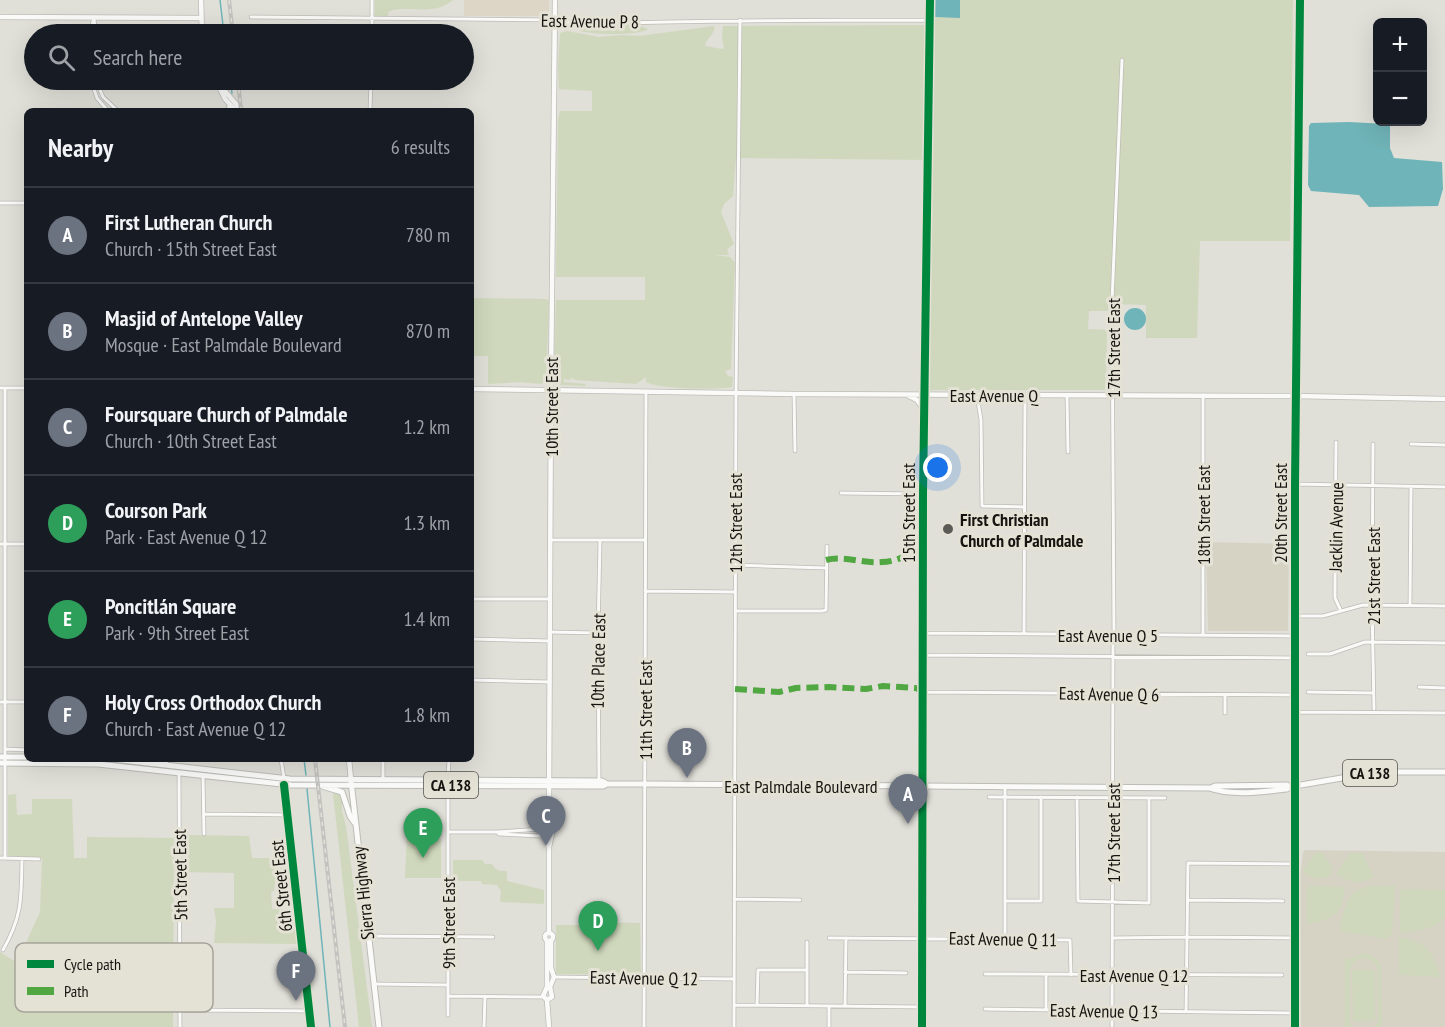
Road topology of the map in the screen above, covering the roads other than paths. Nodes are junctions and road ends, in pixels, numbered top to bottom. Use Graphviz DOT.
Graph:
graph roads {
  1 [pos="201,0"];
  2 [pos="372,0"];
  3 [pos="555,0"];
  4 [pos="930,0"];
  5 [pos="1300,0"];
  6 [pos="0,17"];
  7 [pos="94,17"];
  8 [pos="250,17"];
  9 [pos="201,18"];
  10 [pos="372,19"];
  11 [pos="555,20"];
  12 [pos="740,20"];
  13 [pos="930,20"];
  14 [pos="92,24"];
  15 [pos="95,24"];
  16 [pos="201,24"];
  17 [pos="372,24"];
  18 [pos="1122,60"];
  19 [pos="94,90"];
  20 [pos="100,90"];
  21 [pos="220,90"];
  22 [pos="224,90"];
  23 [pos="371,90"];
  24 [pos="230,104"];
  25 [pos="105,108"];
  26 [pos="114,108"];
  27 [pos="228,108"];
  28 [pos="233,108"];
  29 [pos="240,108"];
  30 [pos="370,108"];
  31 [pos="0,203"];
  32 [pos="24,203"];
  33 [pos="2,388"];
  34 [pos="24,388"];
  35 [pos="474,389"];
  36 [pos="551,390"];
  37 [pos="646,392"];
  38 [pos="736,393"];
  39 [pos="794,394"];
  40 [pos="906,394"];
  41 [pos="924,394"];
  42 [pos="977,394"];
  43 [pos="1113,394"];
  44 [pos="1024,395"];
  45 [pos="1067,395"];
  46 [pos="1203,395"];
  47 [pos="1295,396"];
  48 [pos="1445,399"];
  49 [pos="924,411"];
  50 [pos="1336,442"];
  51 [pos="1373,444"];
  52 [pos="1411,444"];
  53 [pos="1445,445"];
  54 [pos="795,451"];
  55 [pos="1068,452"];
  56 [pos="1295,484"];
  57 [pos="1336,485"];
  58 [pos="1372,486"];
  59 [pos="1411,487"];
  60 [pos="1445,487"];
  61 [pos="841,493"];
  62 [pos="923,494"];
  63 [pos="1024,507"];
  64 [pos="550,540"];
  65 [pos="645,540"];
  66 [pos="600,541"];
  67 [pos="0,544"];
  68 [pos="5,544"];
  69 [pos="24,544"];
  70 [pos="827,546"];
  71 [pos="735,565"];
  72 [pos="826,568"];
  73 [pos="0,583"];
  74 [pos="5,583"];
  75 [pos="645,591"];
  76 [pos="735,592"];
  77 [pos="474,599"];
  78 [pos="550,599"];
  79 [pos="1372,605"];
  80 [pos="1410,606"];
  81 [pos="1445,606"];
  82 [pos="735,611"];
  83 [pos="1341,611"];
  84 [pos="1295,616"];
  85 [pos="550,632"];
  86 [pos="598,633"];
  87 [pos="922,633"];
  88 [pos="1024,634"];
  89 [pos="1203,636"];
  90 [pos="1295,636"];
  91 [pos="1114,637"];
  92 [pos="474,639"];
  93 [pos="550,640"];
  94 [pos="1374,642"];
  95 [pos="1445,643"];
  96 [pos="1308,654"];
  97 [pos="922,655"];
  98 [pos="1113,656"];
  99 [pos="1295,658"];
  100 [pos="474,680"];
  101 [pos="550,681"];
  102 [pos="1419,687"];
  103 [pos="1445,688"];
  104 [pos="923,692"];
  105 [pos="1308,692"];
  106 [pos="1374,693"];
  107 [pos="1113,694"];
  108 [pos="1225,695"];
  109 [pos="1295,695"];
  110 [pos="0,702"];
  111 [pos="5,702"];
  112 [pos="24,702"];
  113 [pos="1374,709"];
  114 [pos="1295,712"];
  115 [pos="1225,713"];
  116 [pos="1445,713"];
  117 [pos="6,750"];
  118 [pos="24,750"];
  119 [pos="24,757"];
  120 [pos="3,760"];
  121 [pos="24,761"];
  122 [pos="61,762"];
  123 [pos="136,762"];
  124 [pos="167,762"];
  125 [pos="179,762"];
  126 [pos="281,762"];
  127 [pos="349,762"];
  128 [pos="383,762"];
  129 [pos="448,762"];
  130 [pos="168,766"];
  131 [pos="179,770"];
  132 [pos="1445,772"];
  133 [pos="203,776"];
  134 [pos="383,780"];
  135 [pos="599,781"];
  136 [pos="284,782"];
  137 [pos="352,782"];
  138 [pos="448,782"];
  139 [pos="550,784"];
  140 [pos="607,784"];
  141 [pos="644,784"];
  142 [pos="321,785"];
  143 [pos="735,785"];
  144 [pos="923,786"];
  145 [pos="1249,786"];
  146 [pos="1296,786"];
  147 [pos="1005,787"];
  148 [pos="1289,787"];
  149 [pos="1113,788"];
  150 [pos="1211,788"];
  151 [pos="1226,791"];
  152 [pos="989,797"];
  153 [pos="1005,797"];
  154 [pos="1041,797"];
  155 [pos="1077,797"];
  156 [pos="1113,798"];
  157 [pos="1149,798"];
  158 [pos="1165,798"];
  159 [pos="204,814"];
  160 [pos="549,815"];
  161 [pos="288,816"];
  162 [pos="356,824"];
  163 [pos="543,828"];
  164 [pos="552,829"];
  165 [pos="448,832"];
  166 [pos="497,832"];
  167 [pos="204,834"];
  168 [pos="546,837"];
  169 [pos="0,858"];
  170 [pos="6,858"];
  171 [pos="22,858"];
  172 [pos="39,859"];
  173 [pos="1295,864"];
  174 [pos="734,899"];
  175 [pos="800,900"];
  176 [pos="1188,900"];
  177 [pos="1005,901"];
  178 [pos="1283,901"];
  179 [pos="1114,902"];
  180 [pos="368,936"];
  181 [pos="448,936"];
  182 [pos="1187,936"];
  183 [pos="493,937"];
  184 [pos="829,938"];
  185 [pos="846,938"];
  186 [pos="922,938"];
  187 [pos="1114,938"];
  188 [pos="1297,938"];
  189 [pos="1005,939"];
  190 [pos="807,942"];
  191 [pos="180,943"];
  192 [pos="3,950"];
  193 [pos="807,970"];
  194 [pos="845,972"];
  195 [pos="906,973"];
  196 [pos="985,974"];
  197 [pos="1113,974"];
  198 [pos="1187,974"];
  199 [pos="1046,975"];
  200 [pos="1071,975"];
  201 [pos="1282,975"];
  202 [pos="550,978"];
  203 [pos="644,978"];
  204 [pos="734,979"];
  205 [pos="374,984"];
  206 [pos="447,985"];
  207 [pos="448,996"];
  208 [pos="547,996"];
  209 [pos="485,997"];
  210 [pos="734,1005"];
  211 [pos="757,1005"];
  212 [pos="807,1005"];
  213 [pos="829,1006"];
  214 [pos="845,1006"];
  215 [pos="922,1007"];
  216 [pos="985,1009"];
  217 [pos="213,1010"];
  218 [pos="1046,1010"];
  219 [pos="1113,1010"];
  220 [pos="310,1011"];
  221 [pos="1186,1012"];
  222 [pos="1295,1013"];
  223 [pos="448,1015"];
  224 [pos="312,1027"];
  225 [pos="379,1027"];
  226 [pos="484,1027"];
  227 [pos="549,1027"];
  228 [pos="644,1027"];
  229 [pos="734,1027"];
  230 [pos="829,1027"];
  231 [pos="922,1027"];
  232 [pos="1113,1027"];
  233 [pos="1295,1027"];
  1 -- 9 [label="main road"];
  2 -- 10 [label="street"];
  3 -- 11 [label="main road, 10th Street East"];
  4 -- 13 [label="street, 15th Street East"];
  5 -- 47 [label="street, 20th Street East"];
  6 -- 7 [label="main road"];
  7 -- 9 [label="main road"];
  7 -- 14 [label="street"];
  7 -- 15 [label="street"];
  8 -- 10 [label="street, East Avenue P 8"];
  9 -- 16 [label="main road"];
  10 -- 11 [label="street, East Avenue P 8"];
  10 -- 17 [label="street"];
  11 -- 12 [label="street, East Avenue P 8"];
  11 -- 36 [label="main road, 10th Street East"];
  12 -- 13 [label="street, East Avenue P 8"];
  12 -- 38 [label="street, 12th Street East"];
  13 -- 41 [label="street, 15th Street East"];
  18 -- 43 [label="street, 17th Street East"];
  19 -- 25 [label="street"];
  20 -- 26 [label="street"];
  21 -- 24 [label="main road"];
  22 -- 29 [label="main road"];
  23 -- 30 [label="street"];
  24 -- 27 [label="street"];
  24 -- 28 [label="main road"];
  31 -- 32 [label="street"];
  33 -- 34 [label="street"];
  33 -- 68 [label="street"];
  35 -- 36 [label="main road, East Avenue Q"];
  36 -- 37 [label="main road, East Avenue Q"];
  36 -- 64 [label="main road, 10th Street East"];
  37 -- 38 [label="main road, East Avenue Q"];
  37 -- 65 [label="street, 11th Street East"];
  38 -- 39 [label="main road, East Avenue Q"];
  38 -- 71 [label="street, 12th Street East"];
  39 -- 40 [label="main road, East Avenue Q"];
  39 -- 54 [label="street"];
  40 -- 41 [label="main road, East Avenue Q"];
  40 -- 49 [label="main road"];
  41 -- 42 [label="main road, East Avenue Q"];
  41 -- 49 [label="street, 15th Street East"];
  42 -- 44 [label="main road, East Avenue Q"];
  42 -- 63 [label="street"];
  43 -- 45 [label="main road, East Avenue Q"];
  43 -- 46 [label="main road, East Avenue Q"];
  43 -- 91 [label="street, 17th Street East"];
  44 -- 45 [label="main road, East Avenue Q"];
  44 -- 63 [label="street"];
  45 -- 55 [label="street"];
  46 -- 47 [label="main road, East Avenue Q"];
  46 -- 89 [label="street, 18th Street East"];
  47 -- 48 [label="main road, East Avenue Q"];
  47 -- 56 [label="street, 20th Street East"];
  49 -- 62 [label="street, 15th Street East"];
  50 -- 57 [label="street, Jacklin Avenue"];
  51 -- 58 [label="street, 21st Street East"];
  52 -- 53 [label="street"];
  56 -- 57 [label="street"];
  56 -- 84 [label="street, 20th Street East"];
  57 -- 58 [label="street"];
  57 -- 83 [label="street, Jacklin Avenue"];
  58 -- 59 [label="street"];
  58 -- 79 [label="street, 21st Street East"];
  59 -- 60 [label="street"];
  59 -- 80 [label="street"];
  61 -- 62 [label="street"];
  62 -- 87 [label="street, 15th Street East"];
  63 -- 88 [label="street"];
  64 -- 66 [label="street"];
  64 -- 78 [label="main road, 10th Street East"];
  65 -- 66 [label="street"];
  65 -- 75 [label="street, 11th Street East"];
  66 -- 86 [label="street, 10th Place East"];
  67 -- 68 [label="street"];
  68 -- 69 [label="street"];
  68 -- 74 [label="street"];
  70 -- 72 [label="street"];
  71 -- 72 [label="street"];
  71 -- 76 [label="street, 12th Street East"];
  72 -- 82 [label="street"];
  73 -- 74 [label="street"];
  74 -- 111 [label="street"];
  75 -- 76 [label="street"];
  75 -- 141 [label="street, 11th Street East"];
  76 -- 82 [label="street, 12th Street East"];
  77 -- 78 [label="street"];
  78 -- 85 [label="main road, 10th Street East"];
  79 -- 80 [label="street"];
  79 -- 83 [label="street"];
  79 -- 94 [label="street, 21st Street East"];
  80 -- 81 [label="street"];
  82 -- 143 [label="street, 12th Street East"];
  83 -- 84 [label="street"];
  84 -- 90 [label="street, 20th Street East"];
  85 -- 86 [label="street"];
  85 -- 93 [label="main road, 10th Street East"];
  86 -- 135 [label="street, 10th Place East"];
  87 -- 88 [label="street, East Avenue Q 5"];
  87 -- 97 [label="street, 15th Street East"];
  88 -- 91 [label="street, East Avenue Q 5"];
  89 -- 90 [label="street, East Avenue Q 5"];
  89 -- 91 [label="street, East Avenue Q 5"];
  90 -- 99 [label="street, 20th Street East"];
  91 -- 98 [label="street, 17th Street East"];
  92 -- 93 [label="street"];
  93 -- 101 [label="main road, 10th Street East"];
  94 -- 95 [label="street"];
  94 -- 96 [label="street"];
  94 -- 106 [label="street, 21st Street East"];
  97 -- 98 [label="street"];
  97 -- 104 [label="street, 15th Street East"];
  98 -- 99 [label="street"];
  98 -- 107 [label="street, 17th Street East"];
  99 -- 109 [label="street, 20th Street East"];
  100 -- 101 [label="street"];
  101 -- 139 [label="main road, 10th Street East"];
  102 -- 103 [label="street"];
  104 -- 107 [label="street, East Avenue Q 6"];
  104 -- 144 [label="street, 15th Street East"];
  105 -- 106 [label="street"];
  106 -- 113 [label="street, 21st Street East"];
  107 -- 108 [label="street, East Avenue Q 6"];
  107 -- 149 [label="street, 17th Street East"];
  108 -- 109 [label="street, East Avenue Q 6"];
  108 -- 115 [label="street"];
  109 -- 114 [label="street, 20th Street East"];
  110 -- 111 [label="street"];
  111 -- 112 [label="street"];
  111 -- 117 [label="street"];
  114 -- 116 [label="street"];
  114 -- 146 [label="street, 20th Street East"];
  117 -- 118 [label="street"];
  117 -- 120 [label="street"];
  119 -- 120 [label="highway"];
  120 -- 121 [label="highway, East Palmdale Boulevard / CA 138"];
  120 -- 170 [label="street"];
  122 -- 131 [label="highway, East Palmdale Boulevard / CA 138"];
  123 -- 130 [label="highway, East Palmdale Boulevard / CA 138"];
  124 -- 130 [label="street"];
  125 -- 131 [label="street, 5th Street East"];
  126 -- 136 [label="street, 6th Street East"];
  127 -- 137 [label="main road, Sierra Highway"];
  128 -- 134 [label="street"];
  129 -- 138 [label="street, 9th Street East"];
  130 -- 131 [label="highway, East Palmdale Boulevard / CA 138"];
  131 -- 133 [label="highway, East Palmdale Boulevard / CA 138"];
  131 -- 136 [label="highway, East Palmdale Boulevard / CA 138"];
  131 -- 191 [label="street, 5th Street East"];
  132 -- 146 [label="highway, East Palmdale Boulevard / CA 138"];
  133 -- 136 [label="highway, East Palmdale Boulevard / CA 138"];
  133 -- 159 [label="street"];
  134 -- 137 [label="highway, East Palmdale Boulevard / CA 138"];
  134 -- 138 [label="highway, East Palmdale Boulevard / CA 138"];
  135 -- 139 [label="highway, East Palmdale Boulevard / CA 138"];
  135 -- 140 [label="highway, East Palmdale Boulevard / CA 138"];
  136 -- 137 [label="highway, East Palmdale Boulevard / CA 138"];
  136 -- 142 [label="highway, East Palmdale Boulevard / CA 138"];
  136 -- 161 [label="street, 6th Street East"];
  137 -- 138 [label="highway, East Palmdale Boulevard / CA 138"];
  137 -- 142 [label="highway, East Palmdale Boulevard / CA 138"];
  137 -- 162 [label="highway, Sierra Highway"];
  138 -- 139 [label="highway, East Palmdale Boulevard / CA 138"];
  138 -- 165 [label="street, 9th Street East"];
  139 -- 140 [label="highway, East Palmdale Boulevard / CA 138"];
  139 -- 160 [label="main road, 10th Street East"];
  140 -- 141 [label="highway, East Palmdale Boulevard / CA 138"];
  141 -- 143 [label="highway, East Palmdale Boulevard / CA 138"];
  141 -- 203 [label="street, 11th Street East"];
  142 -- 162 [label="highway"];
  143 -- 144 [label="highway, East Palmdale Boulevard / CA 138"];
  143 -- 174 [label="street, 12th Street East"];
  144 -- 147 [label="highway, East Palmdale Boulevard / CA 138"];
  144 -- 186 [label="street, 15th Street East"];
  145 -- 148 [label="highway, East Palmdale Boulevard / CA 138"];
  145 -- 150 [label="highway, East Palmdale Boulevard / CA 138"];
  145 -- 151 [label="highway"];
  146 -- 148 [label="highway, East Palmdale Boulevard / CA 138"];
  146 -- 173 [label="street, 20th Street East"];
  147 -- 149 [label="highway, East Palmdale Boulevard / CA 138"];
  147 -- 153 [label="street"];
  148 -- 151 [label="highway, East Palmdale Boulevard / CA 138"];
  149 -- 150 [label="highway, East Palmdale Boulevard / CA 138"];
  149 -- 156 [label="street, 17th Street East"];
  150 -- 151 [label="highway, East Palmdale Boulevard / CA 138"];
  152 -- 153 [label="street"];
  153 -- 154 [label="street"];
  153 -- 177 [label="street"];
  154 -- 155 [label="street"];
  154 -- 177 [label="street"];
  155 -- 156 [label="street"];
  155 -- 179 [label="street"];
  156 -- 157 [label="street"];
  156 -- 179 [label="street, 17th Street East"];
  157 -- 158 [label="street"];
  157 -- 179 [label="street"];
  159 -- 161 [label="street"];
  159 -- 167 [label="street"];
  160 -- 163 [label="main road, 10th Street East"];
  160 -- 164 [label="main road, 10th Street East"];
  161 -- 220 [label="street, 6th Street East"];
  162 -- 180 [label="highway, Sierra Highway"];
  163 -- 164 [label="main road"];
  163 -- 166 [label="street"];
  163 -- 168 [label="main road, 10th Street East"];
  164 -- 168 [label="main road"];
  165 -- 166 [label="street"];
  165 -- 181 [label="street, 9th Street East"];
  166 -- 168 [label="street"];
  168 -- 202 [label="main road"];
  169 -- 170 [label="street"];
  170 -- 171 [label="street"];
  171 -- 172 [label="street"];
  171 -- 192 [label="street"];
  173 -- 176 [label="street"];
  173 -- 188 [label="street, 20th Street East"];
  174 -- 175 [label="street"];
  174 -- 204 [label="street, 12th Street East"];
  176 -- 178 [label="street"];
  176 -- 182 [label="street"];
  177 -- 189 [label="street"];
  179 -- 187 [label="street, 17th Street East"];
  180 -- 181 [label="street"];
  180 -- 205 [label="highway, Sierra Highway"];
  181 -- 183 [label="street"];
  181 -- 206 [label="street, 9th Street East"];
  182 -- 187 [label="street"];
  182 -- 188 [label="street"];
  182 -- 198 [label="street"];
  184 -- 185 [label="street, East Avenue Q 11"];
  185 -- 186 [label="street, East Avenue Q 11"];
  185 -- 194 [label="street"];
  186 -- 189 [label="street, East Avenue Q 11"];
  186 -- 215 [label="street, 15th Street East"];
  187 -- 197 [label="street, 17th Street East"];
  188 -- 222 [label="street, 20th Street East"];
  189 -- 200 [label="street, East Avenue Q 11"];
  190 -- 193 [label="street"];
  193 -- 211 [label="street"];
  193 -- 212 [label="street"];
  194 -- 195 [label="street"];
  194 -- 214 [label="street"];
  196 -- 199 [label="street, East Avenue Q 12"];
  197 -- 198 [label="street, East Avenue Q 12"];
  197 -- 200 [label="street, East Avenue Q 12"];
  197 -- 219 [label="street, 17th Street East"];
  198 -- 201 [label="street, East Avenue Q 12"];
  198 -- 221 [label="street"];
  199 -- 200 [label="street, East Avenue Q 12"];
  199 -- 218 [label="street"];
  202 -- 203 [label="street, East Avenue Q 12"];
  202 -- 208 [label="main road"];
  203 -- 204 [label="street, East Avenue Q 12"];
  203 -- 228 [label="street, 11th Street East"];
  204 -- 210 [label="street, 12th Street East"];
  205 -- 206 [label="street"];
  205 -- 225 [label="highway, Sierra Highway"];
  206 -- 207 [label="street, 9th Street East"];
  207 -- 209 [label="street"];
  207 -- 223 [label="street, 9th Street East"];
  208 -- 209 [label="street"];
  208 -- 227 [label="main road"];
  209 -- 226 [label="street"];
  210 -- 211 [label="street"];
  210 -- 229 [label="street, 12th Street East"];
  211 -- 212 [label="street"];
  212 -- 213 [label="street"];
  213 -- 214 [label="street"];
  213 -- 230 [label="street"];
  214 -- 215 [label="street"];
  215 -- 231 [label="street, 15th Street East"];
  216 -- 218 [label="street, East Avenue Q 13"];
  217 -- 220 [label="street"];
  218 -- 219 [label="street, East Avenue Q 13"];
  219 -- 221 [label="street, East Avenue Q 13"];
  219 -- 232 [label="street, 17th Street East"];
  220 -- 224 [label="street, 6th Street East"];
  221 -- 222 [label="street, East Avenue Q 13"];
  222 -- 233 [label="street, 20th Street East"];
}
